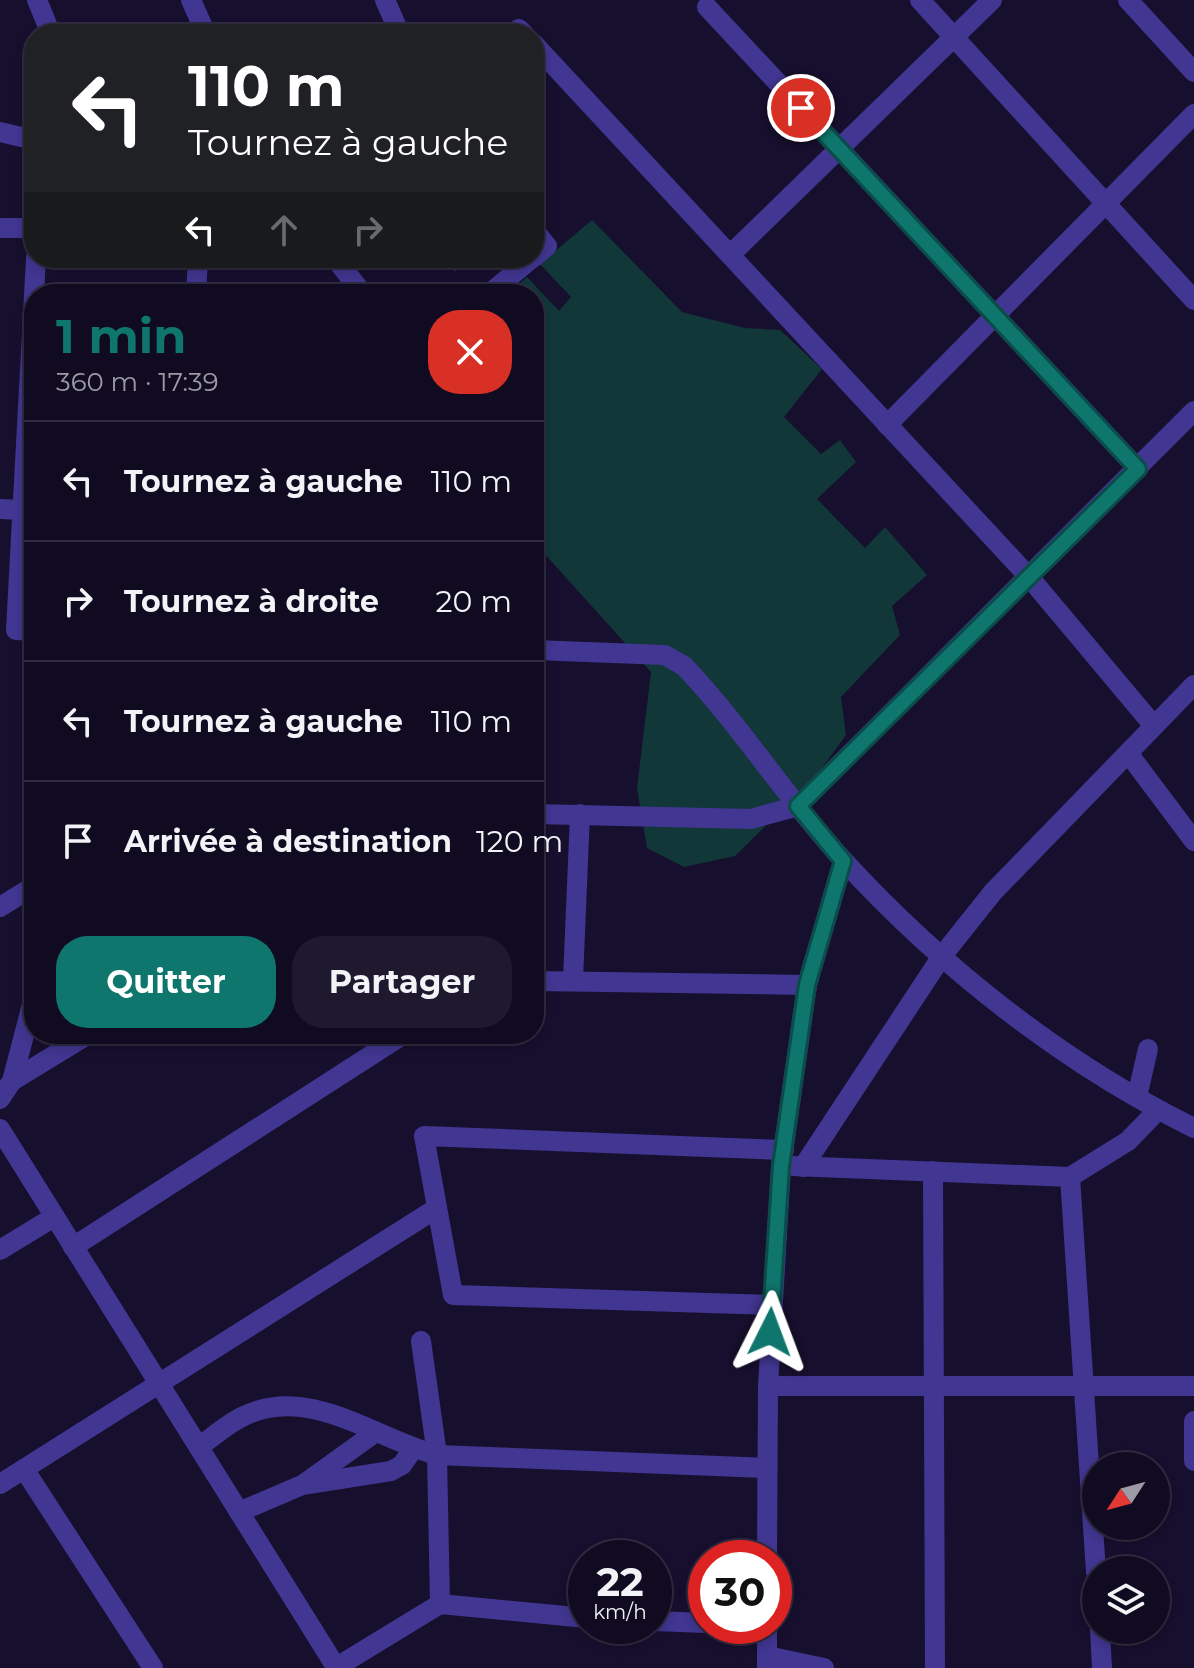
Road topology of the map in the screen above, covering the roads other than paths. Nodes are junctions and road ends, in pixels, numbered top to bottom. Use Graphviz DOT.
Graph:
graph roads {
  1 [pos="37,0"];
  2 [pos="191,0"];
  3 [pos="385,0"];
  4 [pos="920,0"];
  5 [pos="992,0"];
  6 [pos="1128,0"];
  7 [pos="707,7"];
  8 [pos="47,24"];
  9 [pos="202,24"];
  10 [pos="396,24"];
  11 [pos="954,37"];
  12 [pos="544,55"];
  13 [pos="1194,72"];
  14 [pos="1194,114"];
  15 [pos="0,132"];
  16 [pos="24,138"];
  17 [pos="839,148"];
  18 [pos="1106,204"];
  19 [pos="0,228"];
  20 [pos="24,228"];
  21 [pos="730,255"];
  22 [pos="343,268"];
  23 [pos="520,268"];
  24 [pos="355,284"];
  25 [pos="501,284"];
  26 [pos="1194,300"];
  27 [pos="995,316"];
  28 [pos="1194,411"];
  29 [pos="887,425"];
  30 [pos="1138,469"];
  31 [pos="24,477"];
  32 [pos="0,509"];
  33 [pos="22,510"];
  34 [pos="1030,578"];
  35 [pos="24,630"];
  36 [pos="544,650"];
  37 [pos="1194,685"];
  38 [pos="1154,726"];
  39 [pos="1128,753"];
  40 [pos="798,806"];
  41 [pos="544,814"];
  42 [pos="580,814"];
  43 [pos="1194,841"];
  44 [pos="843,861"];
  45 [pos="24,892"];
  46 [pos="0,907"];
  47 [pos="942,956"];
  48 [pos="573,980"];
  49 [pos="544,981"];
  50 [pos="807,985"];
  51 [pos="24,1035"];
  52 [pos="73,1044"];
  53 [pos="388,1044"];
  54 [pos="1148,1049"];
  55 [pos="12,1081"];
  56 [pos="1137,1097"];
  57 [pos="0,1099"];
  58 [pos="1158,1110"];
  59 [pos="1194,1128"];
  60 [pos="0,1129"];
  61 [pos="783,1158"];
  62 [pos="803,1167"];
  63 [pos="933,1171"];
  64 [pos="1070,1177"];
  65 [pos="437,1208"];
  66 [pos="54,1217"];
  67 [pos="73,1247"];
  68 [pos="0,1250"];
  69 [pos="772,1305"];
  70 [pos="421,1341"];
  71 [pos="158,1383"];
  72 [pos="1084,1385"];
  73 [pos="768,1386"];
  74 [pos="933,1386"];
  75 [pos="1194,1386"];
  76 [pos="1194,1421"];
  77 [pos="376,1432"];
  78 [pos="199,1447"];
  79 [pos="413,1449"];
  80 [pos="437,1455"];
  81 [pos="1194,1461"];
  82 [pos="767,1468"];
  83 [pos="24,1469"];
  84 [pos="0,1484"];
  85 [pos="302,1485"];
  86 [pos="239,1512"];
  87 [pos="767,1540"];
  88 [pos="1095,1556"];
  89 [pos="440,1604"];
  90 [pos="568,1616"];
  91 [pos="1101,1644"];
  92 [pos="767,1662"];
  93 [pos="153,1668"];
  94 [pos="335,1668"];
  95 [pos="824,1668"];
  96 [pos="935,1668"];
  97 [pos="1102,1668"];
  1 -- 8 [label="street"];
  2 -- 9 [label="street"];
  3 -- 10 [label="street"];
  4 -- 11 [label="street"];
  5 -- 11 [label="street"];
  6 -- 13 [label="street"];
  7 -- 17 [label="street"];
  11 -- 17 [label="street"];
  11 -- 18 [label="street"];
  12 -- 21 [label="street"];
  14 -- 18 [label="street"];
  15 -- 16 [label="street"];
  17 -- 21 [label="street"];
  17 -- 27 [label="street"];
  18 -- 26 [label="street"];
  18 -- 27 [label="street"];
  19 -- 20 [label="street"];
  21 -- 29 [label="street"];
  22 -- 24 [label="street"];
  23 -- 25 [label="street"];
  27 -- 29 [label="street"];
  27 -- 30 [label="street"];
  28 -- 30 [label="street"];
  29 -- 34 [label="street"];
  30 -- 34 [label="street"];
  31 -- 33 [label="street"];
  32 -- 33 [label="street"];
  33 -- 35 [label="street"];
  34 -- 38 [label="street"];
  34 -- 40 [label="street"];
  36 -- 40 [label="street"];
  37 -- 38 [label="street"];
  38 -- 39 [label="street"];
  39 -- 43 [label="street"];
  39 -- 47 [label="street"];
  40 -- 42 [label="street"];
  40 -- 44 [label="street"];
  41 -- 42 [label="street"];
  42 -- 48 [label="street"];
  44 -- 47 [label="street"];
  44 -- 50 [label="street"];
  45 -- 46 [label="street"];
  47 -- 56 [label="street"];
  47 -- 62 [label="street"];
  48 -- 49 [label="street"];
  48 -- 50 [label="street"];
  50 -- 61 [label="street"];
  51 -- 55 [label="street"];
  52 -- 55 [label="street"];
  53 -- 67 [label="street"];
  54 -- 56 [label="street"];
  55 -- 57 [label="street"];
  56 -- 58 [label="street"];
  58 -- 59 [label="street"];
  58 -- 64 [label="street"];
  60 -- 66 [label="street"];
  61 -- 62 [label="street"];
  61 -- 65 [label="street"];
  61 -- 69 [label="street"];
  62 -- 63 [label="street"];
  63 -- 64 [label="street"];
  63 -- 74 [label="street"];
  64 -- 72 [label="street"];
  65 -- 69 [label="street"];
  65 -- 71 [label="street"];
  66 -- 67 [label="street"];
  66 -- 68 [label="street"];
  67 -- 71 [label="street"];
  69 -- 73 [label="street"];
  70 -- 80 [label="street"];
  71 -- 78 [label="street"];
  71 -- 83 [label="street"];
  72 -- 74 [label="street"];
  72 -- 75 [label="street"];
  72 -- 88 [label="street"];
  73 -- 74 [label="street"];
  73 -- 82 [label="street"];
  74 -- 96 [label="street"];
  76 -- 81 [label="street"];
  77 -- 78 [label="street"];
  77 -- 79 [label="street"];
  77 -- 85 [label="street"];
  78 -- 86 [label="street"];
  79 -- 80 [label="street"];
  79 -- 85 [label="street"];
  80 -- 82 [label="street"];
  80 -- 89 [label="street"];
  82 -- 87 [label="street"];
  83 -- 84 [label="street"];
  83 -- 93 [label="street"];
  85 -- 86 [label="street"];
  86 -- 94 [label="street"];
  89 -- 90 [label="street"];
  89 -- 94 [label="street"];
  91 -- 97 [label="street"];
  92 -- 95 [label="street"];
}
